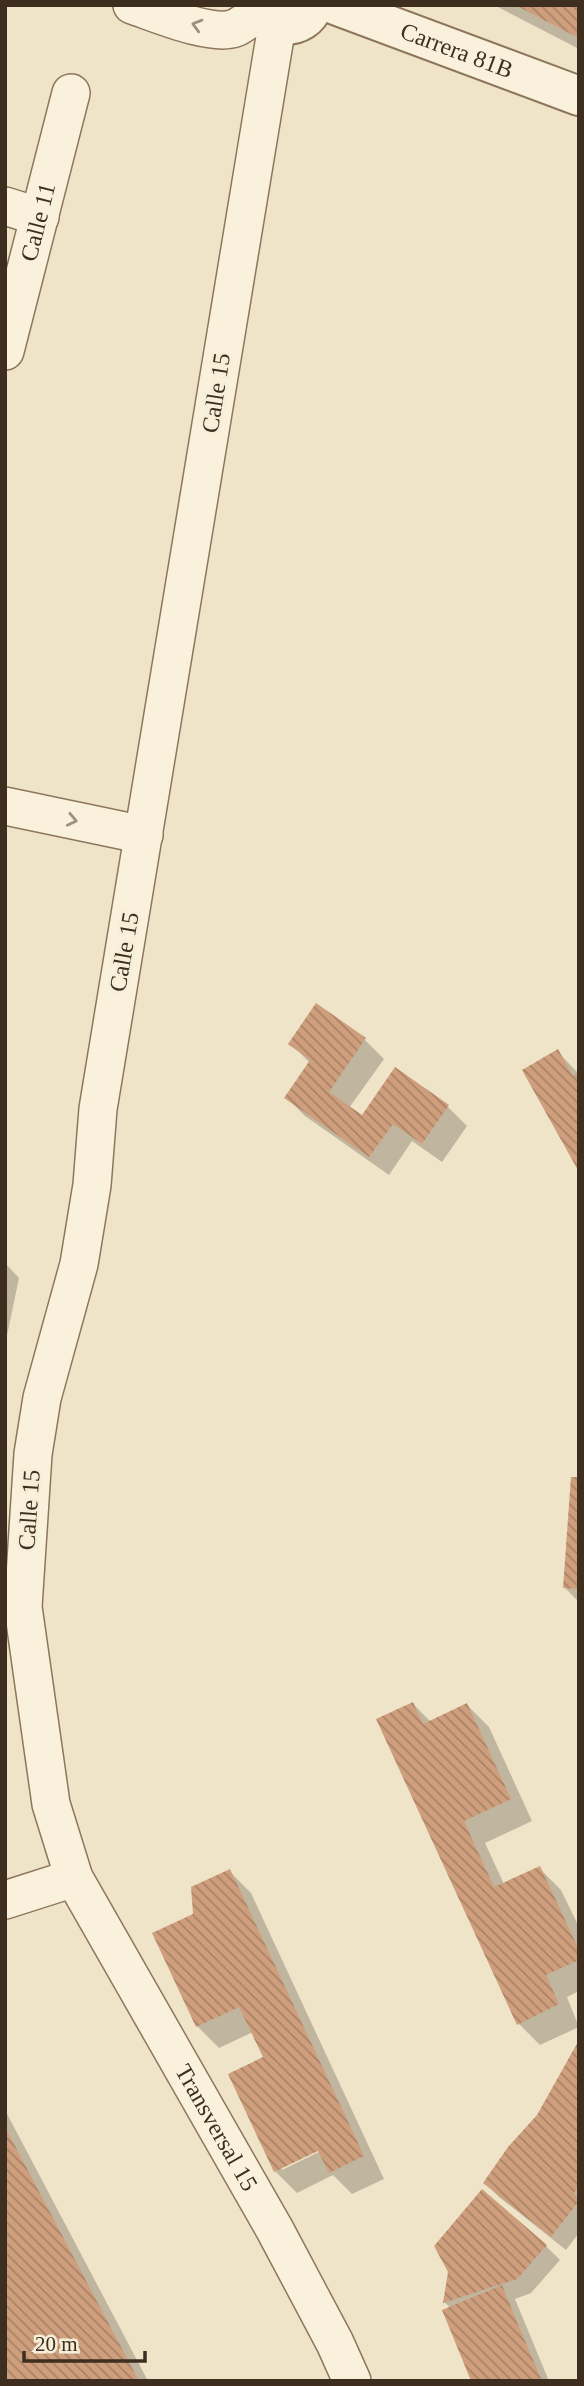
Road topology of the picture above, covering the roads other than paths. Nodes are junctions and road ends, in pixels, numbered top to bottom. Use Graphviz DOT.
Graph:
graph roads {
  1 [pos="132,5"];
  2 [pos="314,5"];
  3 [pos="335,5"];
  4 [pos="264,14"];
  5 [pos="71,93"];
  6 [pos="579,96"];
  7 [pos="5,206"];
  8 [pos="40,217"];
  9 [pos="5,351"];
  10 [pos="5,806"];
  11 [pos="144,835"];
  12 [pos="14,1618"];
  13 [pos="74,1878"];
  14 [pos="5,1900"];
  15 [pos="352,2381"];
  4 -- 1 [label="street, one-way"];
  2 -- 4 [label="street"];
  3 -- 6 [label="street, Carrera 81B"];
  4 -- 11 [label="street, Calle 15"];
  5 -- 8 [label="street, Calle 11"];
  7 -- 8 [label="street"];
  8 -- 9 [label="street, Calle 11"];
  10 -- 11 [label="street, one-way"];
  11 -- 12 [label="street, Calle 15"];
  12 -- 13 [label="street, Calle 15"];
  13 -- 14 [label="street"];
  13 -- 15 [label="street, Transversal 15"];
}
